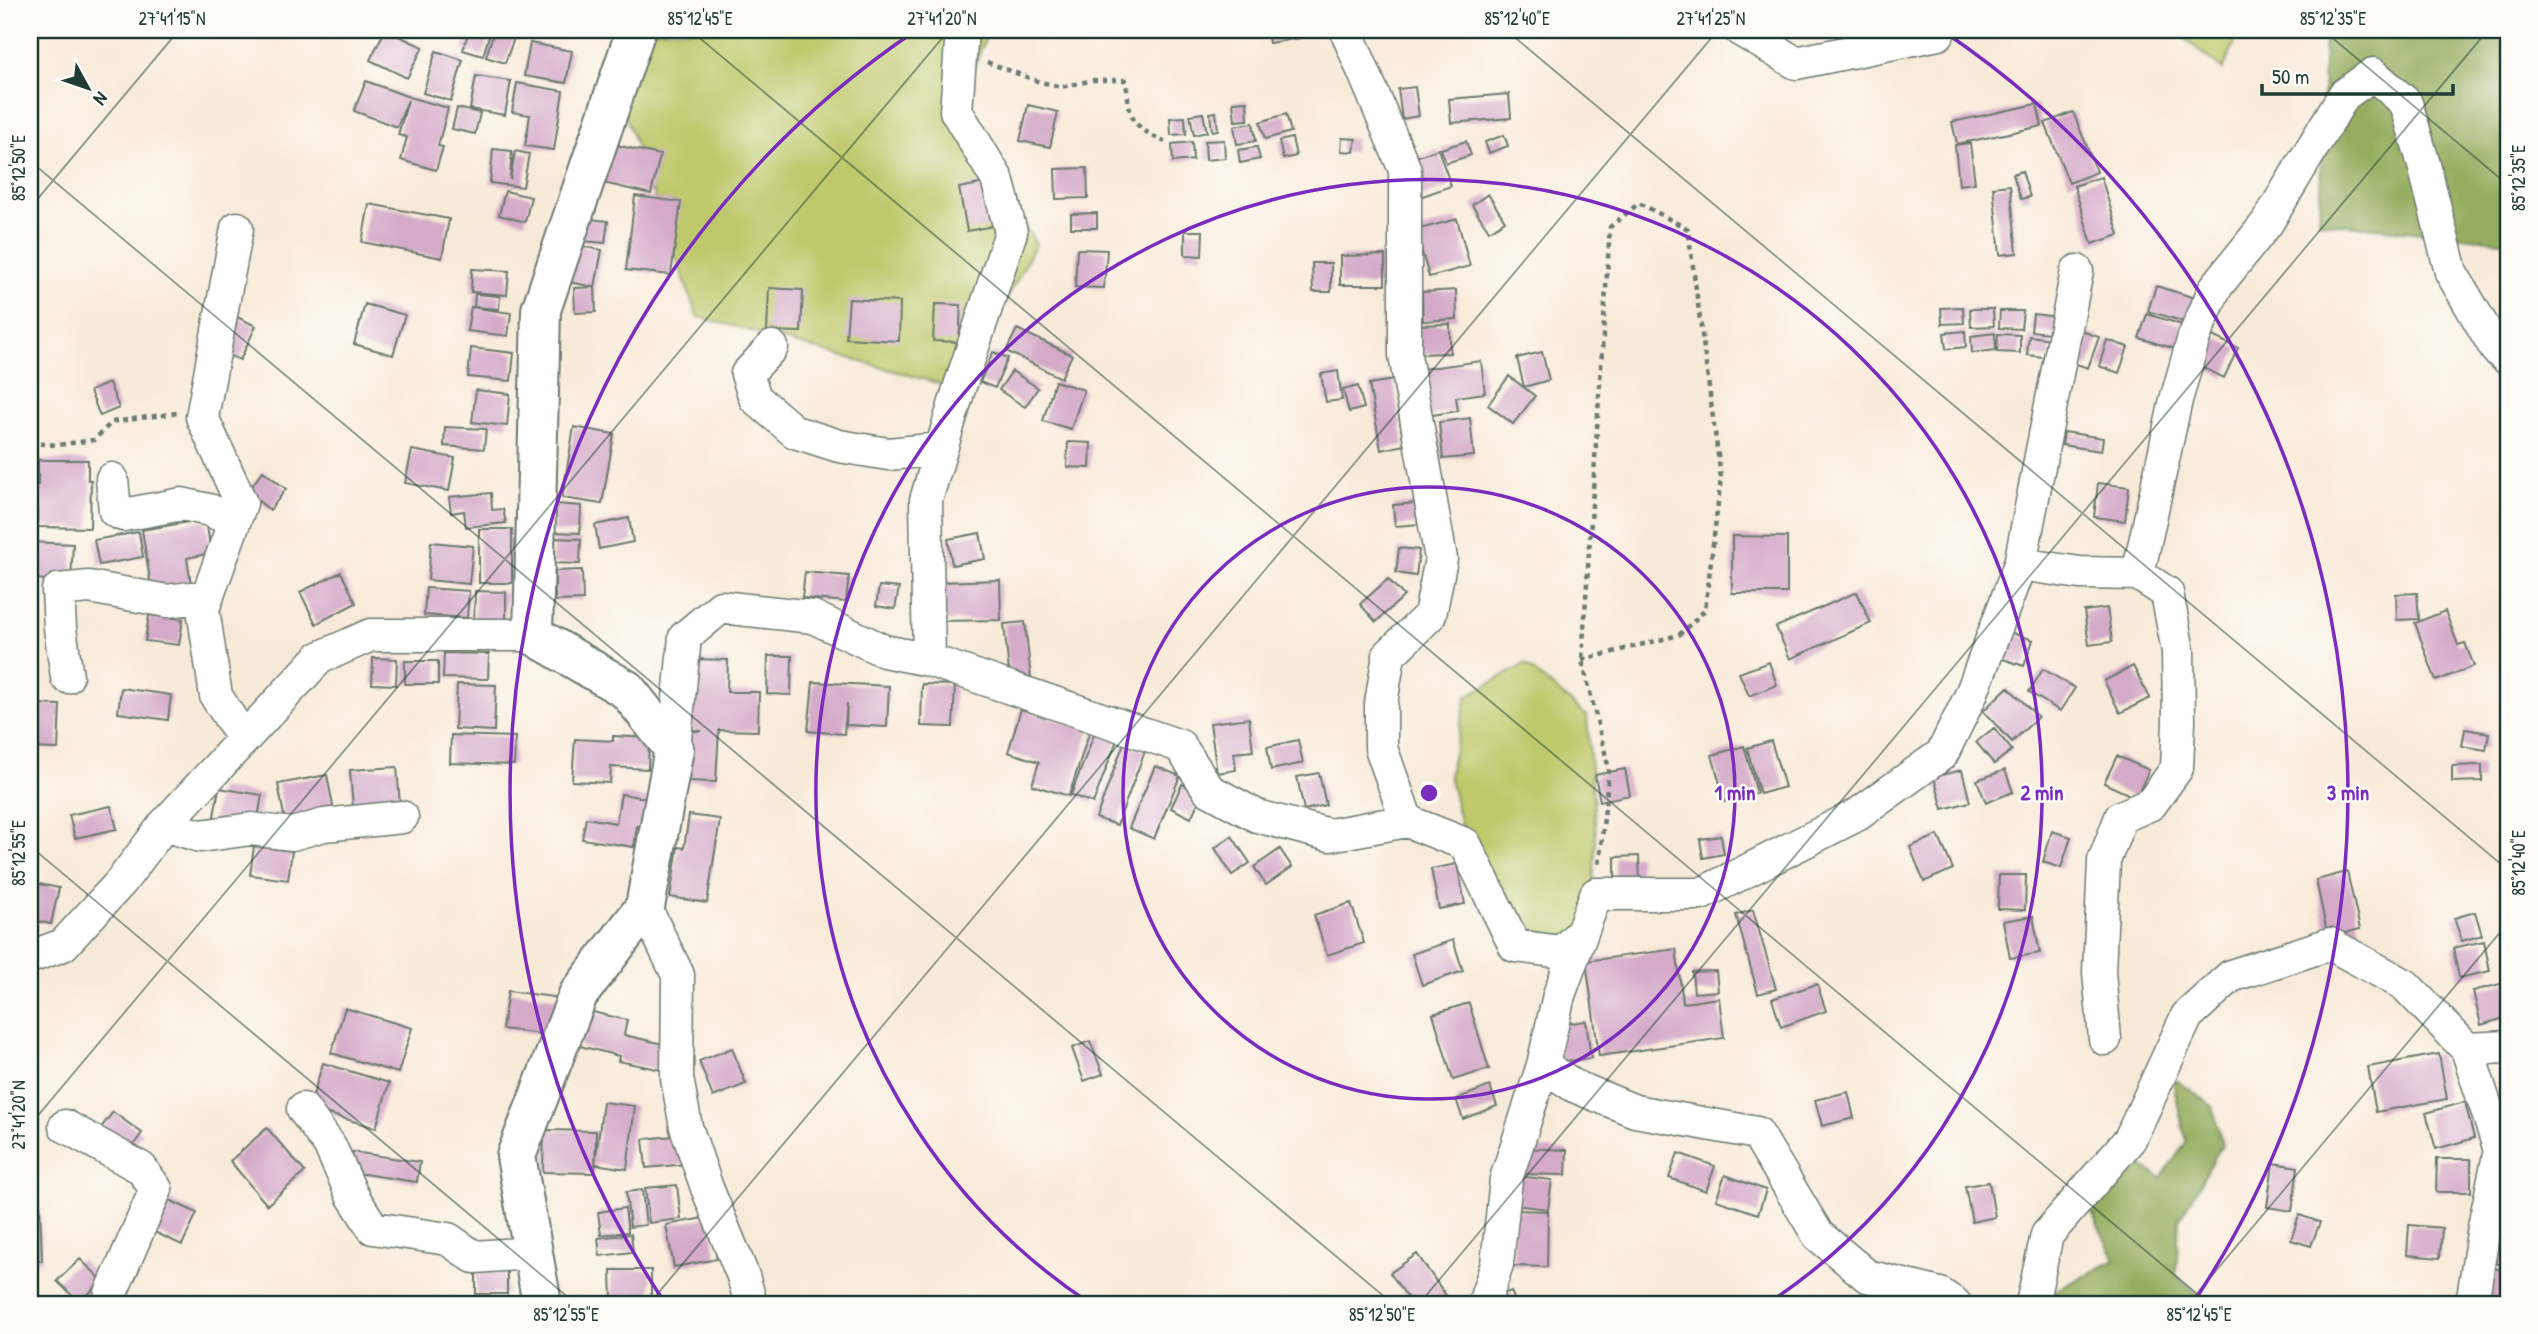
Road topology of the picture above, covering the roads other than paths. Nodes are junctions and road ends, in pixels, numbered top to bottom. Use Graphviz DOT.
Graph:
graph roads {
  1 [pos="636,30"];
  2 [pos="1346,30"];
  3 [pos="1740,30"];
  4 [pos="1938,34"];
  5 [pos="961,43"];
  6 [pos="236,228"];
  7 [pos="2077,271"];
  8 [pos="772,347"];
  9 [pos="2508,359"];
  10 [pos="941,449"];
  11 [pos="112,479"];
  12 [pos="234,522"];
  13 [pos="2020,564"];
  14 [pos="2138,574"];
  15 [pos="208,596"];
  16 [pos="533,635"];
  17 [pos="929,660"];
  18 [pos="68,677"];
  19 [pos="243,738"];
  20 [pos="674,748"];
  21 [pos="402,817"];
  22 [pos="1407,821"];
  23 [pos="164,825"];
  24 [pos="1597,894"];
  25 [pos="645,907"];
  26 [pos="30,957"];
  27 [pos="2105,1039"];
  28 [pos="2508,1047"];
  29 [pos="2467,1049"];
  30 [pos="1543,1065"];
  31 [pos="303,1109"];
  32 [pos="65,1126"];
  33 [pos="532,1253"];
  34 [pos="109,1304"];
  35 [pos="542,1304"];
  36 [pos="751,1304"];
  37 [pos="1484,1304"];
  38 [pos="1955,1304"];
  39 [pos="2032,1304"];
  40 [pos="2472,1304"];
  1 -- 16 [label="street"];
  2 -- 22 [label="street"];
  3 -- 4 [label="street"];
  5 -- 10 [label="street"];
  6 -- 12 [label="street"];
  7 -- 13 [label="street"];
  8 -- 10 [label="street"];
  9 -- 14 [label="street"];
  10 -- 17 [label="street"];
  11 -- 12 [label="street"];
  12 -- 15 [label="street"];
  13 -- 14 [label="street"];
  13 -- 24 [label="street"];
  14 -- 27 [label="street"];
  15 -- 18 [label="street"];
  15 -- 19 [label="street"];
  16 -- 19 [label="street"];
  16 -- 20 [label="street"];
  17 -- 20 [label="street"];
  17 -- 22 [label="street"];
  19 -- 23 [label="street"];
  20 -- 25 [label="street"];
  21 -- 23 [label="street"];
  22 -- 24 [label="street"];
  23 -- 26 [label="street"];
  24 -- 30 [label="street"];
  25 -- 33 [label="street"];
  25 -- 36 [label="street"];
  28 -- 29 [label="street"];
  29 -- 39 [label="street"];
  29 -- 40 [label="street"];
  30 -- 37 [label="street"];
  30 -- 38 [label="street"];
  31 -- 33 [label="street"];
  32 -- 34 [label="street"];
  33 -- 35 [label="street"];
}
